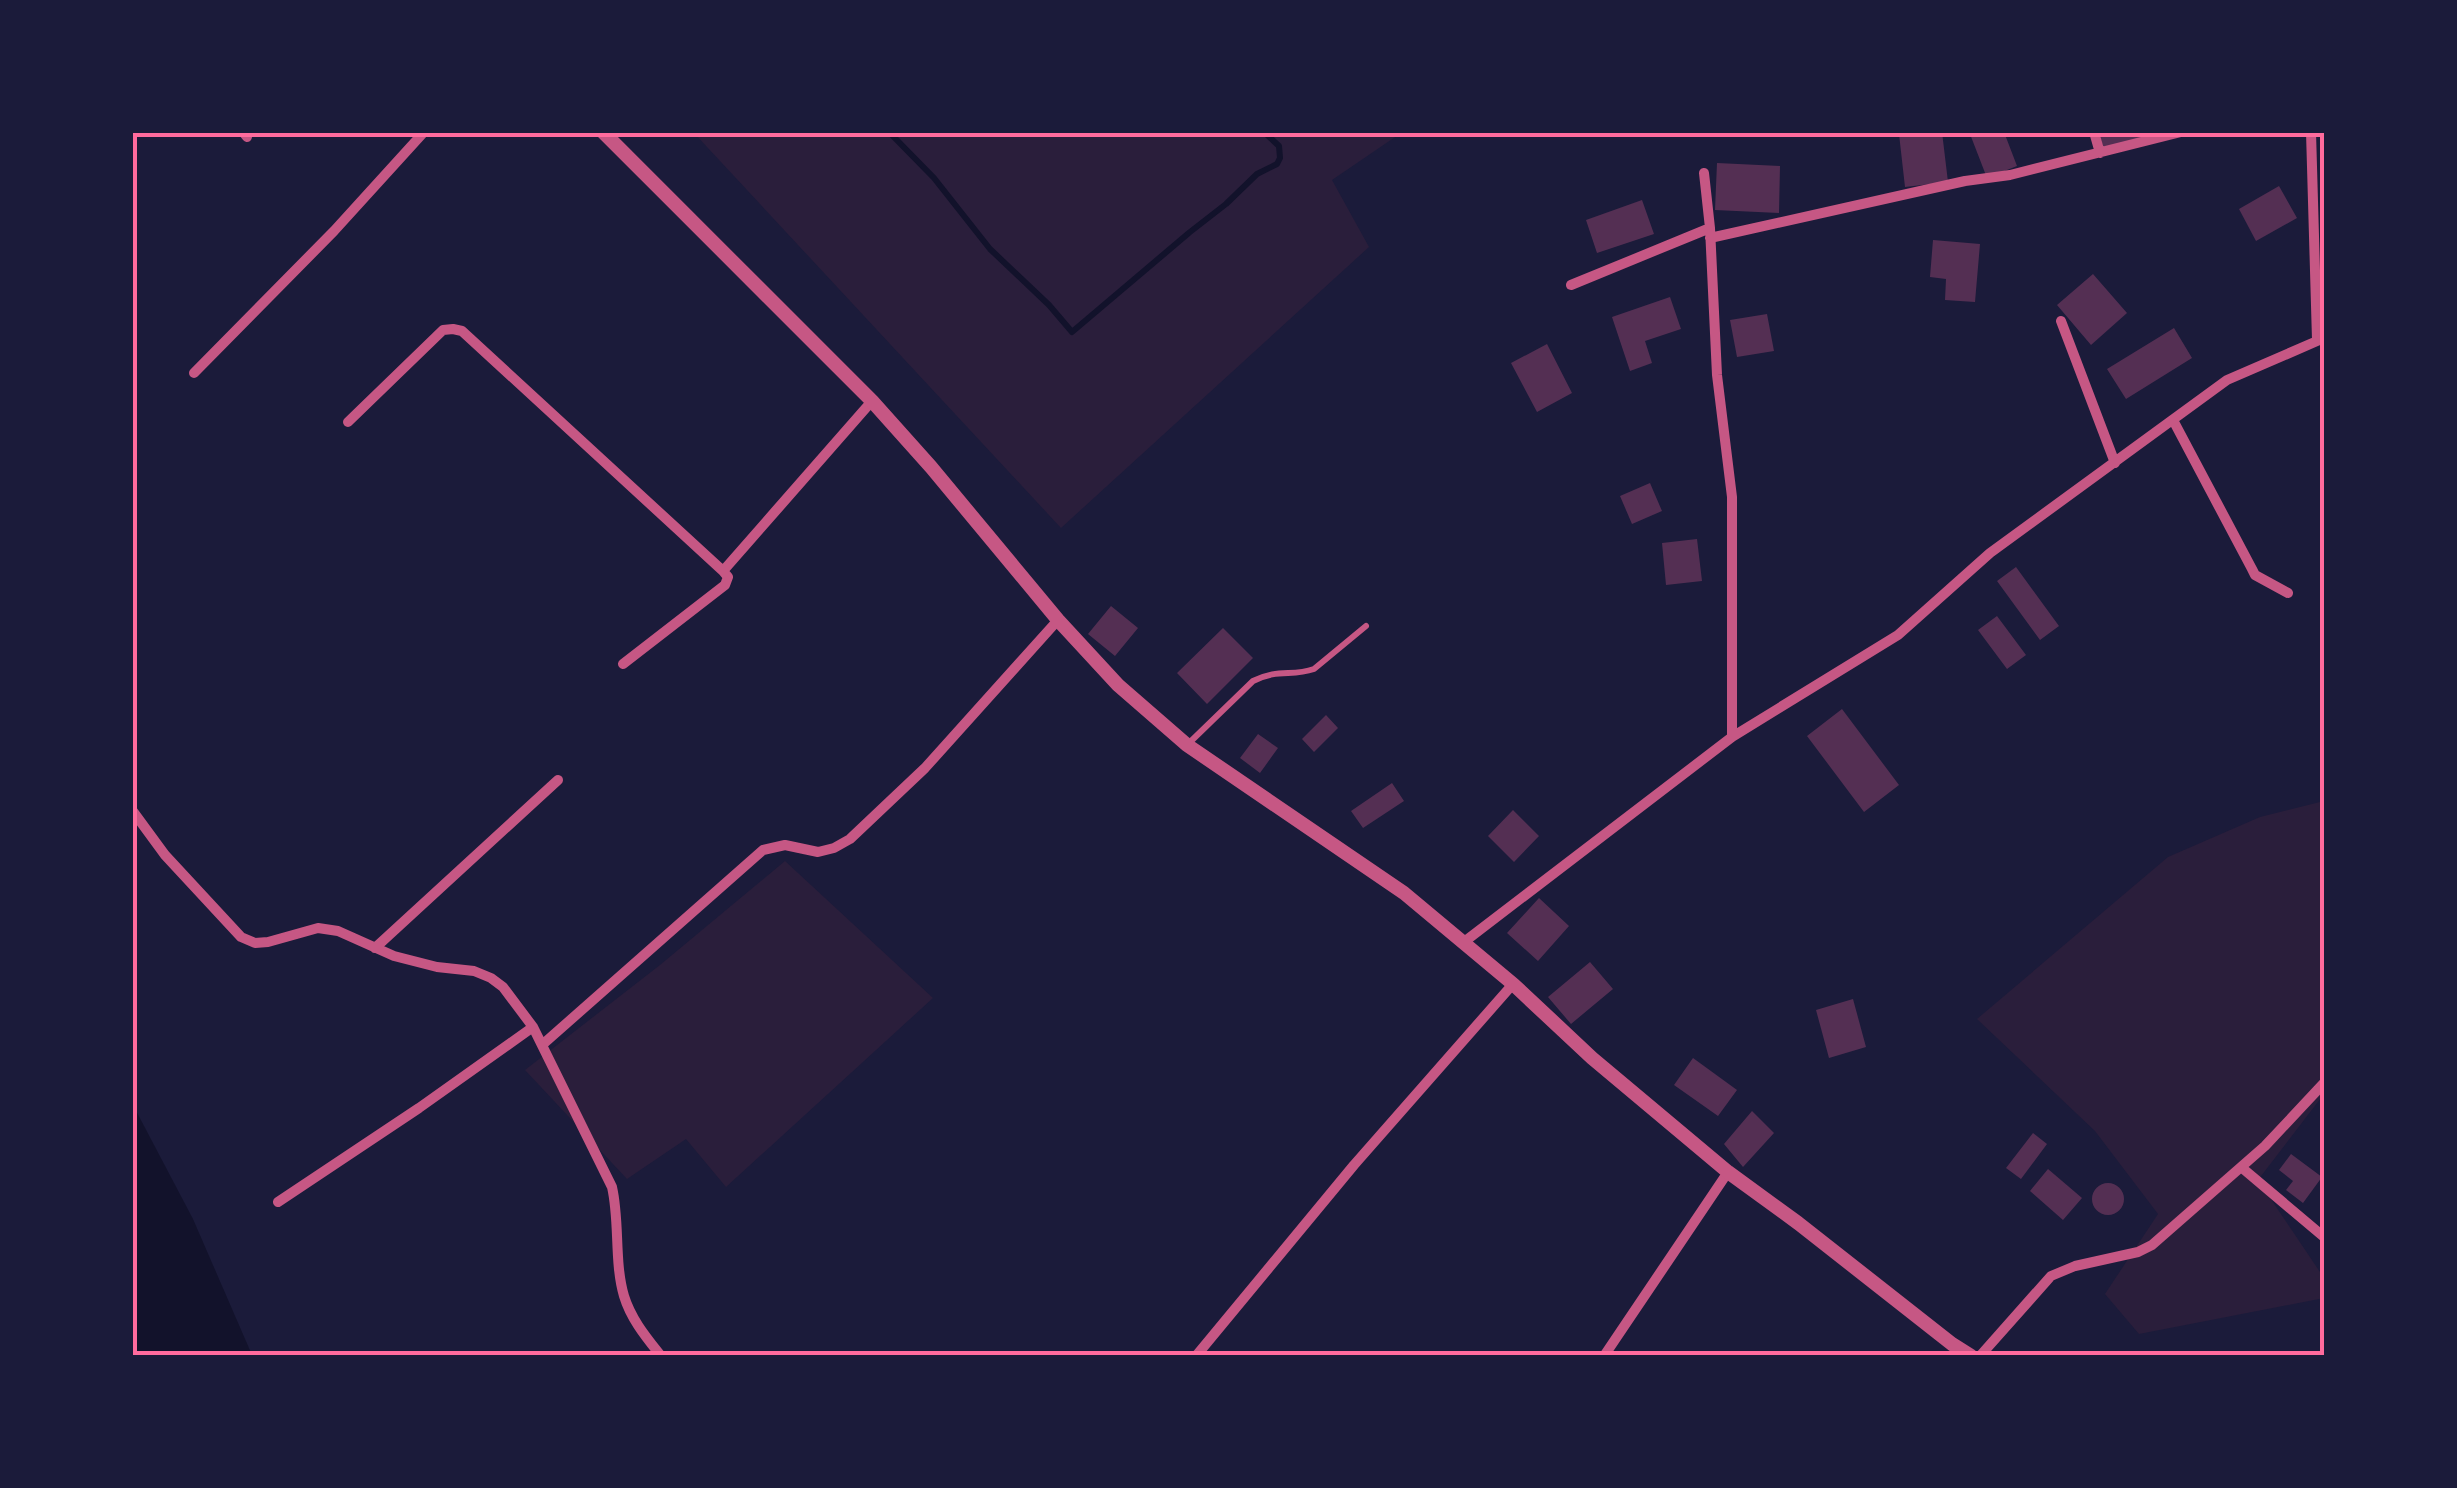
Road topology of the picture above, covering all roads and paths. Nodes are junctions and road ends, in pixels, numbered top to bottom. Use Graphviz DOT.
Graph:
graph roads {
  1 [pos="424,132"];
  2 [pos="603,132"];
  3 [pos="2094,132"];
  4 [pos="2181,132"];
  5 [pos="2311,132"];
  6 [pos="2100,153"];
  7 [pos="1704,174"];
  8 [pos="1710,233"];
  9 [pos="1572,285"];
  10 [pos="2061,321"];
  11 [pos="2321,339"];
  12 [pos="194,374"];
  13 [pos="872,401"];
  14 [pos="2172,420"];
  15 [pos="348,422"];
  16 [pos="2115,463"];
  17 [pos="724,570"];
  18 [pos="2288,593"];
  19 [pos="1058,620"];
  20 [pos="1366,626"];
  21 [pos="623,664"];
  22 [pos="1732,737"];
  23 [pos="1187,745"];
  24 [pos="558,780"];
  25 [pos="132,810"];
  26 [pos="1464,942"];
  27 [pos="375,948"];
  28 [pos="1513,984"];
  29 [pos="533,1027"];
  30 [pos="542,1045"];
  31 [pos="2324,1083"];
  32 [pos="2241,1167"];
  33 [pos="1728,1172"];
  34 [pos="278,1202"];
  35 [pos="2324,1237"];
  36 [pos="1949,1350"];
  37 [pos="661,1356"];
  38 [pos="1196,1356"];
  39 [pos="1604,1356"];
  40 [pos="1971,1356"];
  41 [pos="1980,1356"];
  1 -- 12 [label="street"];
  2 -- 13 [label="street"];
  3 -- 6 [label="street"];
  4 -- 6 [label="street"];
  5 -- 11 [label="street"];
  6 -- 8 [label="street"];
  7 -- 8 [label="street"];
  8 -- 9 [label="street"];
  8 -- 22 [label="street"];
  10 -- 16 [label="street"];
  11 -- 14 [label="street"];
  13 -- 17 [label="street"];
  13 -- 19 [label="street"];
  14 -- 16 [label="street"];
  14 -- 18 [label="street"];
  15 -- 17 [label="street"];
  16 -- 22 [label="street"];
  17 -- 21 [label="street"];
  19 -- 23 [label="street"];
  19 -- 30 [label="street"];
  20 -- 23 [label="lane"];
  22 -- 26 [label="street"];
  23 -- 26 [label="street"];
  24 -- 27 [label="street"];
  25 -- 27 [label="street"];
  26 -- 28 [label="street"];
  27 -- 29 [label="street"];
  28 -- 33 [label="street"];
  28 -- 38 [label="street"];
  29 -- 30 [label="street"];
  29 -- 34 [label="street"];
  30 -- 37 [label="street"];
  31 -- 32 [label="street"];
  32 -- 35 [label="street"];
  32 -- 41 [label="street"];
  33 -- 36 [label="street"];
  33 -- 39 [label="street"];
  36 -- 40 [label="street"];
}
